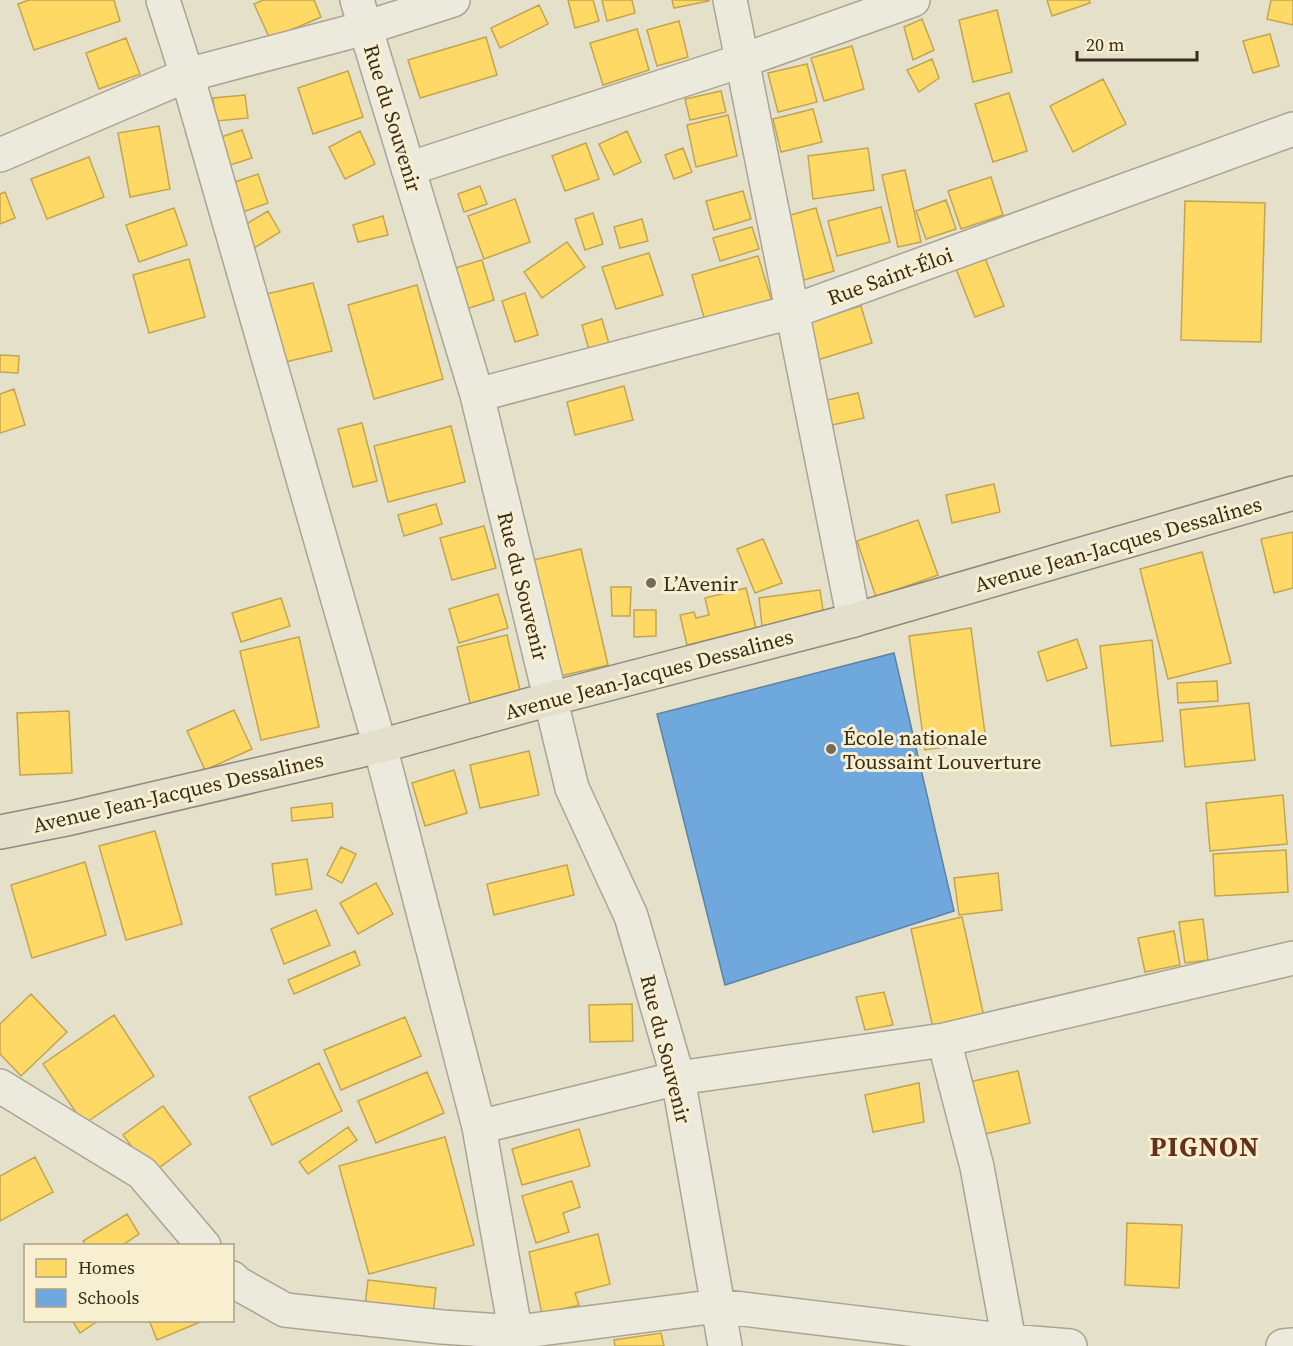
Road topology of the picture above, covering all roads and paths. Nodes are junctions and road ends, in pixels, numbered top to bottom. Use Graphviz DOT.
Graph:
graph roads {
  1 [pos="163,0"];
  2 [pos="453,0"];
  3 [pos="730,0"];
  4 [pos="913,0"];
  5 [pos="361,14"];
  6 [pos="741,61"];
  7 [pos="187,75"];
  8 [pos="1293,129"];
  9 [pos="0,156"];
  10 [pos="408,169"];
  11 [pos="791,312"];
  12 [pos="477,395"];
  13 [pos="1293,494"];
  14 [pos="854,620"];
  15 [pos="550,699"];
  16 [pos="380,746"];
  17 [pos="0,832"];
  18 [pos="1293,957"];
  19 [pos="944,1040"];
  20 [pos="678,1078"];
  21 [pos="0,1086"];
  22 [pos="479,1127"];
  23 [pos="203,1244"];
  24 [pos="234,1280"];
  25 [pos="718,1306"];
  26 [pos="518,1339"];
  27 [pos="1009,1341"];
  28 [pos="1293,1345"];
  29 [pos="725,1346"];
  30 [pos="1070,1346"];
  31 [pos="1282,1346"];
  1 -- 7 [label="street"];
  2 -- 5 [label="street"];
  3 -- 6 [label="street"];
  4 -- 6 [label="street"];
  5 -- 7 [label="street"];
  5 -- 10 [label="street, Rue du Souvenir"];
  6 -- 10 [label="street"];
  6 -- 11 [label="street"];
  7 -- 9 [label="street"];
  7 -- 16 [label="street"];
  8 -- 11 [label="street, Rue Saint-Éloi"];
  10 -- 12 [label="street, Rue du Souvenir"];
  11 -- 12 [label="street, Rue Saint-Éloi"];
  11 -- 14 [label="street"];
  12 -- 15 [label="street, Rue du Souvenir"];
  13 -- 14 [label="main road, Avenue Jean-Jacques Dessalines"];
  14 -- 15 [label="main road, Avenue Jean-Jacques Dessalines"];
  15 -- 16 [label="main road, Avenue Jean-Jacques Dessalines"];
  15 -- 20 [label="street, Rue du Souvenir"];
  16 -- 17 [label="main road, Avenue Jean-Jacques Dessalines"];
  16 -- 22 [label="street"];
  18 -- 19 [label="street"];
  19 -- 20 [label="street"];
  19 -- 27 [label="street"];
  20 -- 22 [label="street"];
  20 -- 25 [label="street, Rue du Souvenir"];
  21 -- 23 [label="street"];
  22 -- 26 [label="street"];
  24 -- 26 [label="street"];
  25 -- 26 [label="street"];
  25 -- 27 [label="street"];
  25 -- 29 [label="street, Rue du Souvenir"];
  27 -- 30 [label="street"];
  28 -- 31 [label="street"];
}
